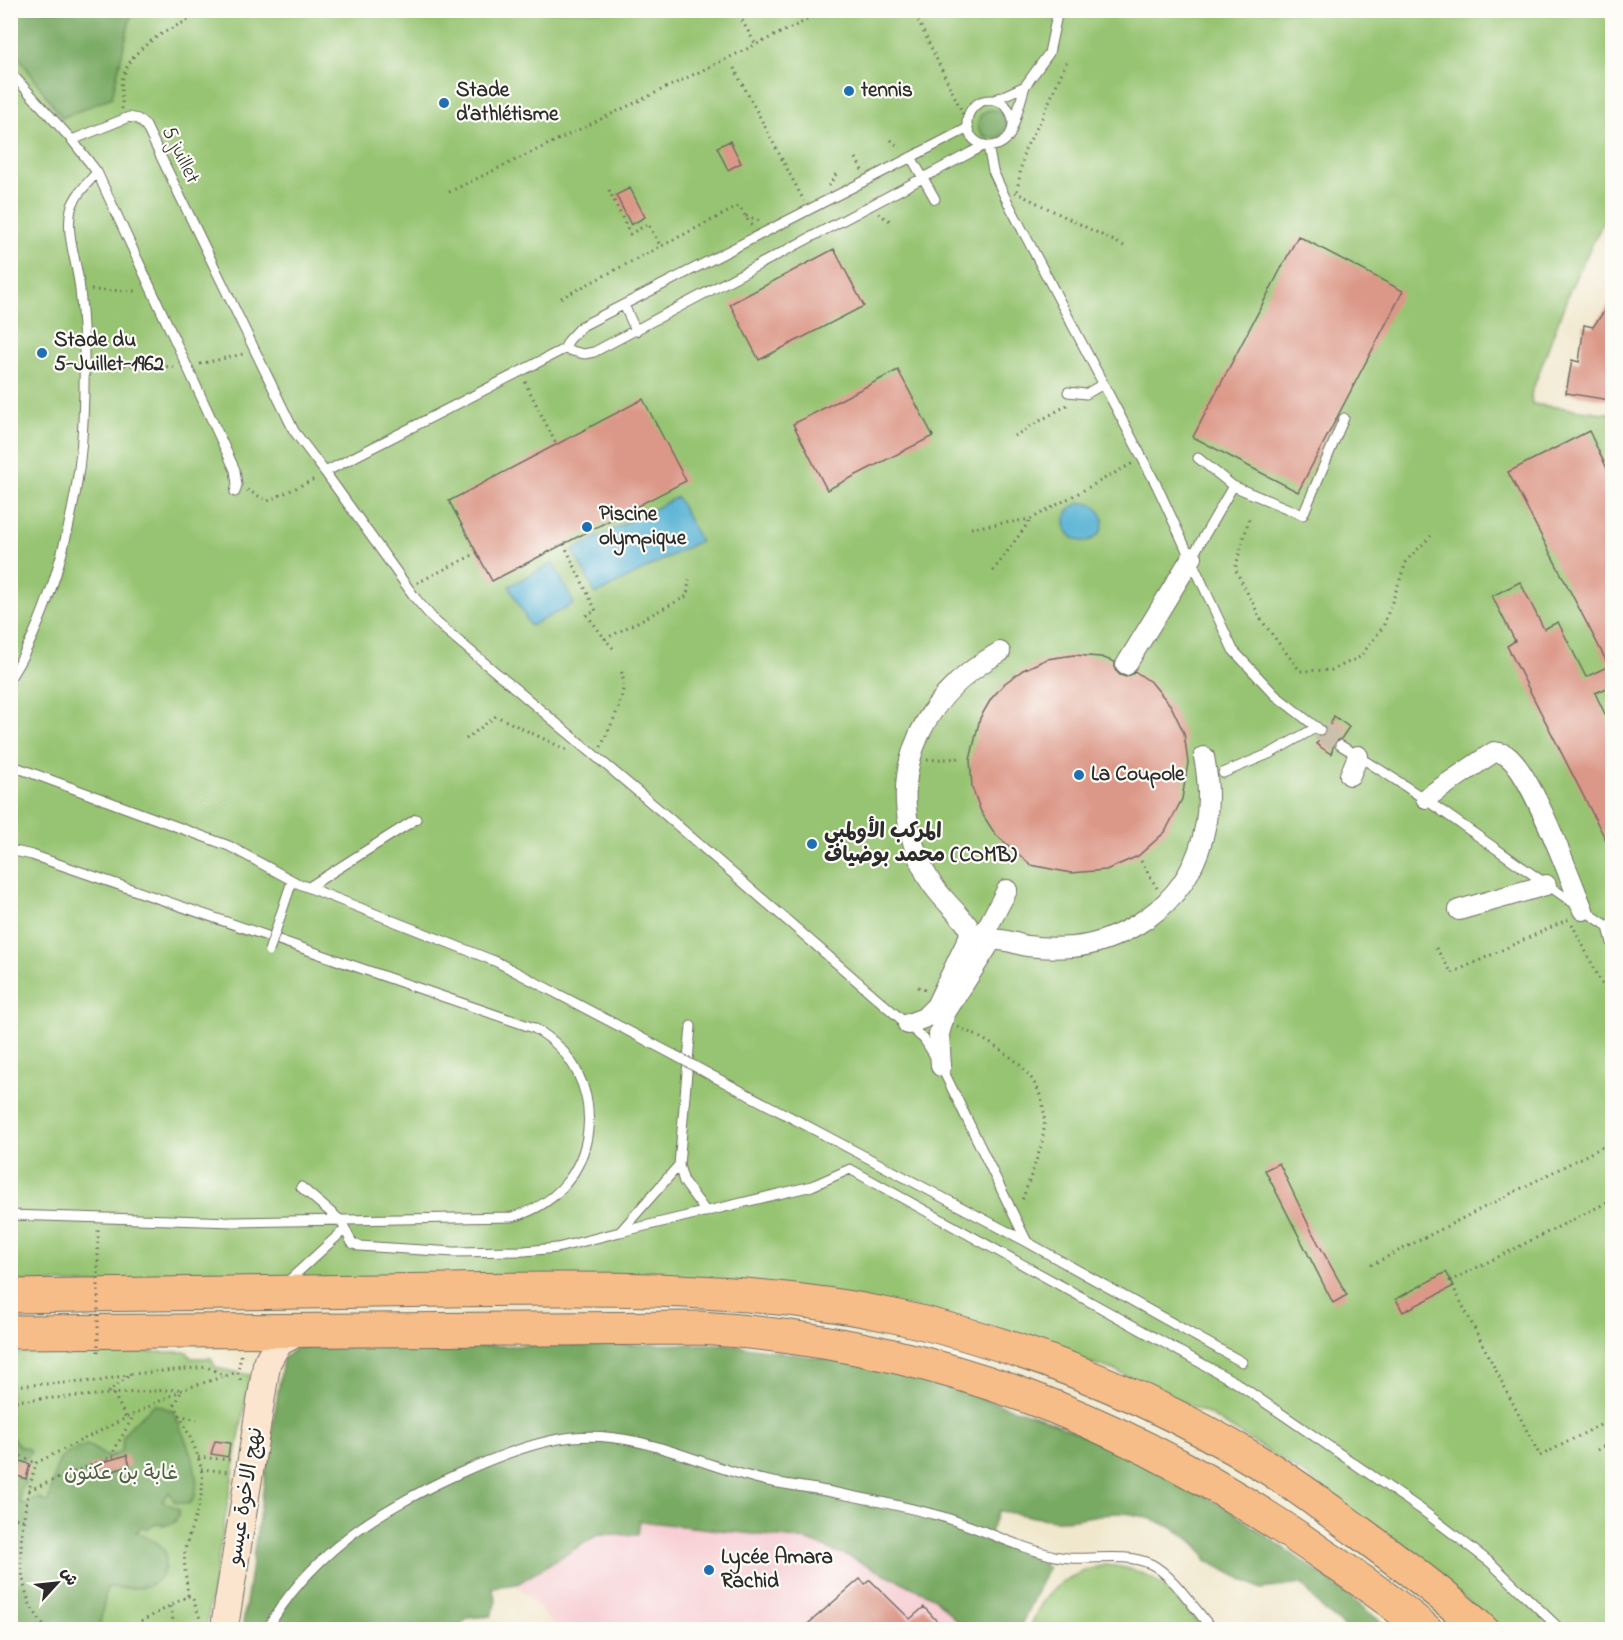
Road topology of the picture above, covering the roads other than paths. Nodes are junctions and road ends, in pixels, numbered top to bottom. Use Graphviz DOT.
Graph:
graph roads {
  1 [pos="1058,10"];
  2 [pos="10,72"];
  3 [pos="1025,86"];
  4 [pos="994,100"];
  5 [pos="968,126"];
  6 [pos="1013,128"];
  7 [pos="72,140"];
  8 [pos="986,145"];
  9 [pos="911,157"];
  10 [pos="97,172"];
  11 [pos="923,179"];
  12 [pos="935,199"];
  13 [pos="624,305"];
  14 [pos="636,331"];
  15 [pos="564,349"];
  16 [pos="1103,384"];
  17 [pos="1068,392"];
  18 [pos="1344,418"];
  19 [pos="1198,458"];
  20 [pos="325,472"];
  21 [pos="1233,486"];
  22 [pos="236,489"];
  23 [pos="1192,557"];
  24 [pos="1000,652"];
  25 [pos="1126,665"];
  26 [pos="10,678"];
  27 [pos="1340,745"];
  28 [pos="1358,756"];
  29 [pos="1204,757"];
  30 [pos="11,766"];
  31 [pos="1223,772"];
  32 [pos="1350,775"];
  33 [pos="1426,798"];
  34 [pos="416,819"];
  35 [pos="10,850"];
  36 [pos="292,880"];
  37 [pos="1546,885"];
  38 [pos="309,887"];
  39 [pos="1007,890"];
  40 [pos="1459,910"];
  41 [pos="1583,910"];
  42 [pos="1610,928"];
  43 [pos="1612,943"];
  44 [pos="269,951"];
  45 [pos="960,975"];
  46 [pos="946,1001"];
  47 [pos="908,1024"];
  48 [pos="691,1026"];
  49 [pos="941,1066"];
  50 [pos="867,1157"];
  51 [pos="679,1165"];
  52 [pos="850,1169"];
  53 [pos="301,1187"];
  54 [pos="706,1212"];
  55 [pos="10,1215"];
  56 [pos="343,1225"];
  57 [pos="620,1232"];
  58 [pos="1027,1242"];
  59 [pos="272,1292"];
  60 [pos="10,1296"];
  61 [pos="300,1331"];
  62 [pos="10,1332"];
  63 [pos="230,1335"];
  64 [pos="267,1362"];
  65 [pos="1242,1362"];
  66 [pos="213,1628"];
  67 [pos="267,1629"];
  68 [pos="1213,1629"];
  69 [pos="1426,1629"];
  70 [pos="1482,1629"];
  71 [pos="1561,1629"];
  1 -- 3 [label="lane"];
  2 -- 7 [label="lane"];
  3 -- 4 [label="lane"];
  3 -- 6 [label="lane"];
  4 -- 5 [label="lane"];
  4 -- 6 [label="lane"];
  5 -- 8 [label="lane"];
  5 -- 9 [label="lane"];
  6 -- 8 [label="lane"];
  7 -- 10 [label="lane"];
  7 -- 20 [label="lane, 5 juillet"];
  8 -- 11 [label="lane"];
  8 -- 16 [label="lane"];
  9 -- 11 [label="lane"];
  9 -- 13 [label="lane"];
  10 -- 22 [label="lane"];
  10 -- 26 [label="lane"];
  11 -- 12 [label="lane"];
  11 -- 14 [label="lane"];
  13 -- 14 [label="lane"];
  13 -- 15 [label="lane"];
  14 -- 15 [label="lane"];
  15 -- 20 [label="lane"];
  16 -- 17 [label="lane"];
  16 -- 23 [label="lane"];
  18 -- 21 [label="lane"];
  19 -- 21 [label="lane"];
  20 -- 47 [label="lane, 5 juillet"];
  21 -- 23 [label="lane"];
  23 -- 25 [label="street"];
  23 -- 31 [label="lane"];
  24 -- 45 [label="street"];
  27 -- 28 [label="lane"];
  28 -- 32 [label="street"];
  28 -- 33 [label="lane"];
  29 -- 45 [label="street"];
  30 -- 36 [label="lane"];
  33 -- 37 [label="lane"];
  33 -- 41 [label="street"];
  34 -- 38 [label="lane"];
  35 -- 56 [label="lane"];
  36 -- 38 [label="lane"];
  36 -- 44 [label="lane, bridge"];
  37 -- 40 [label="street"];
  37 -- 41 [label="lane"];
  38 -- 50 [label="lane, bridge"];
  39 -- 45 [label="street"];
  41 -- 42 [label="lane"];
  42 -- 43 [label="lane"];
  45 -- 46 [label="street"];
  46 -- 47 [label="street"];
  46 -- 49 [label="street"];
  47 -- 49 [label="lane, 5 juillet"];
  48 -- 51 [label="lane"];
  49 -- 58 [label="lane, 5 juillet"];
  50 -- 52 [label="lane"];
  50 -- 58 [label="lane"];
  51 -- 54 [label="lane"];
  51 -- 57 [label="lane"];
  52 -- 54 [label="lane"];
  52 -- 71 [label="lane"];
  53 -- 56 [label="lane"];
  54 -- 57 [label="lane"];
  55 -- 56 [label="lane"];
  56 -- 57 [label="lane"];
  56 -- 59 [label="lane"];
  58 -- 65 [label="lane"];
  59 -- 60 [label="highway"];
  59 -- 70 [label="highway"];
  61 -- 63 [label="highway"];
  61 -- 64 [label="street"];
  61 -- 69 [label="highway"];
  62 -- 63 [label="highway"];
  63 -- 64 [label="street"];
  64 -- 66 [label="street, نهج الاخوة عيسو"];
  67 -- 68 [label="lane"];
}
